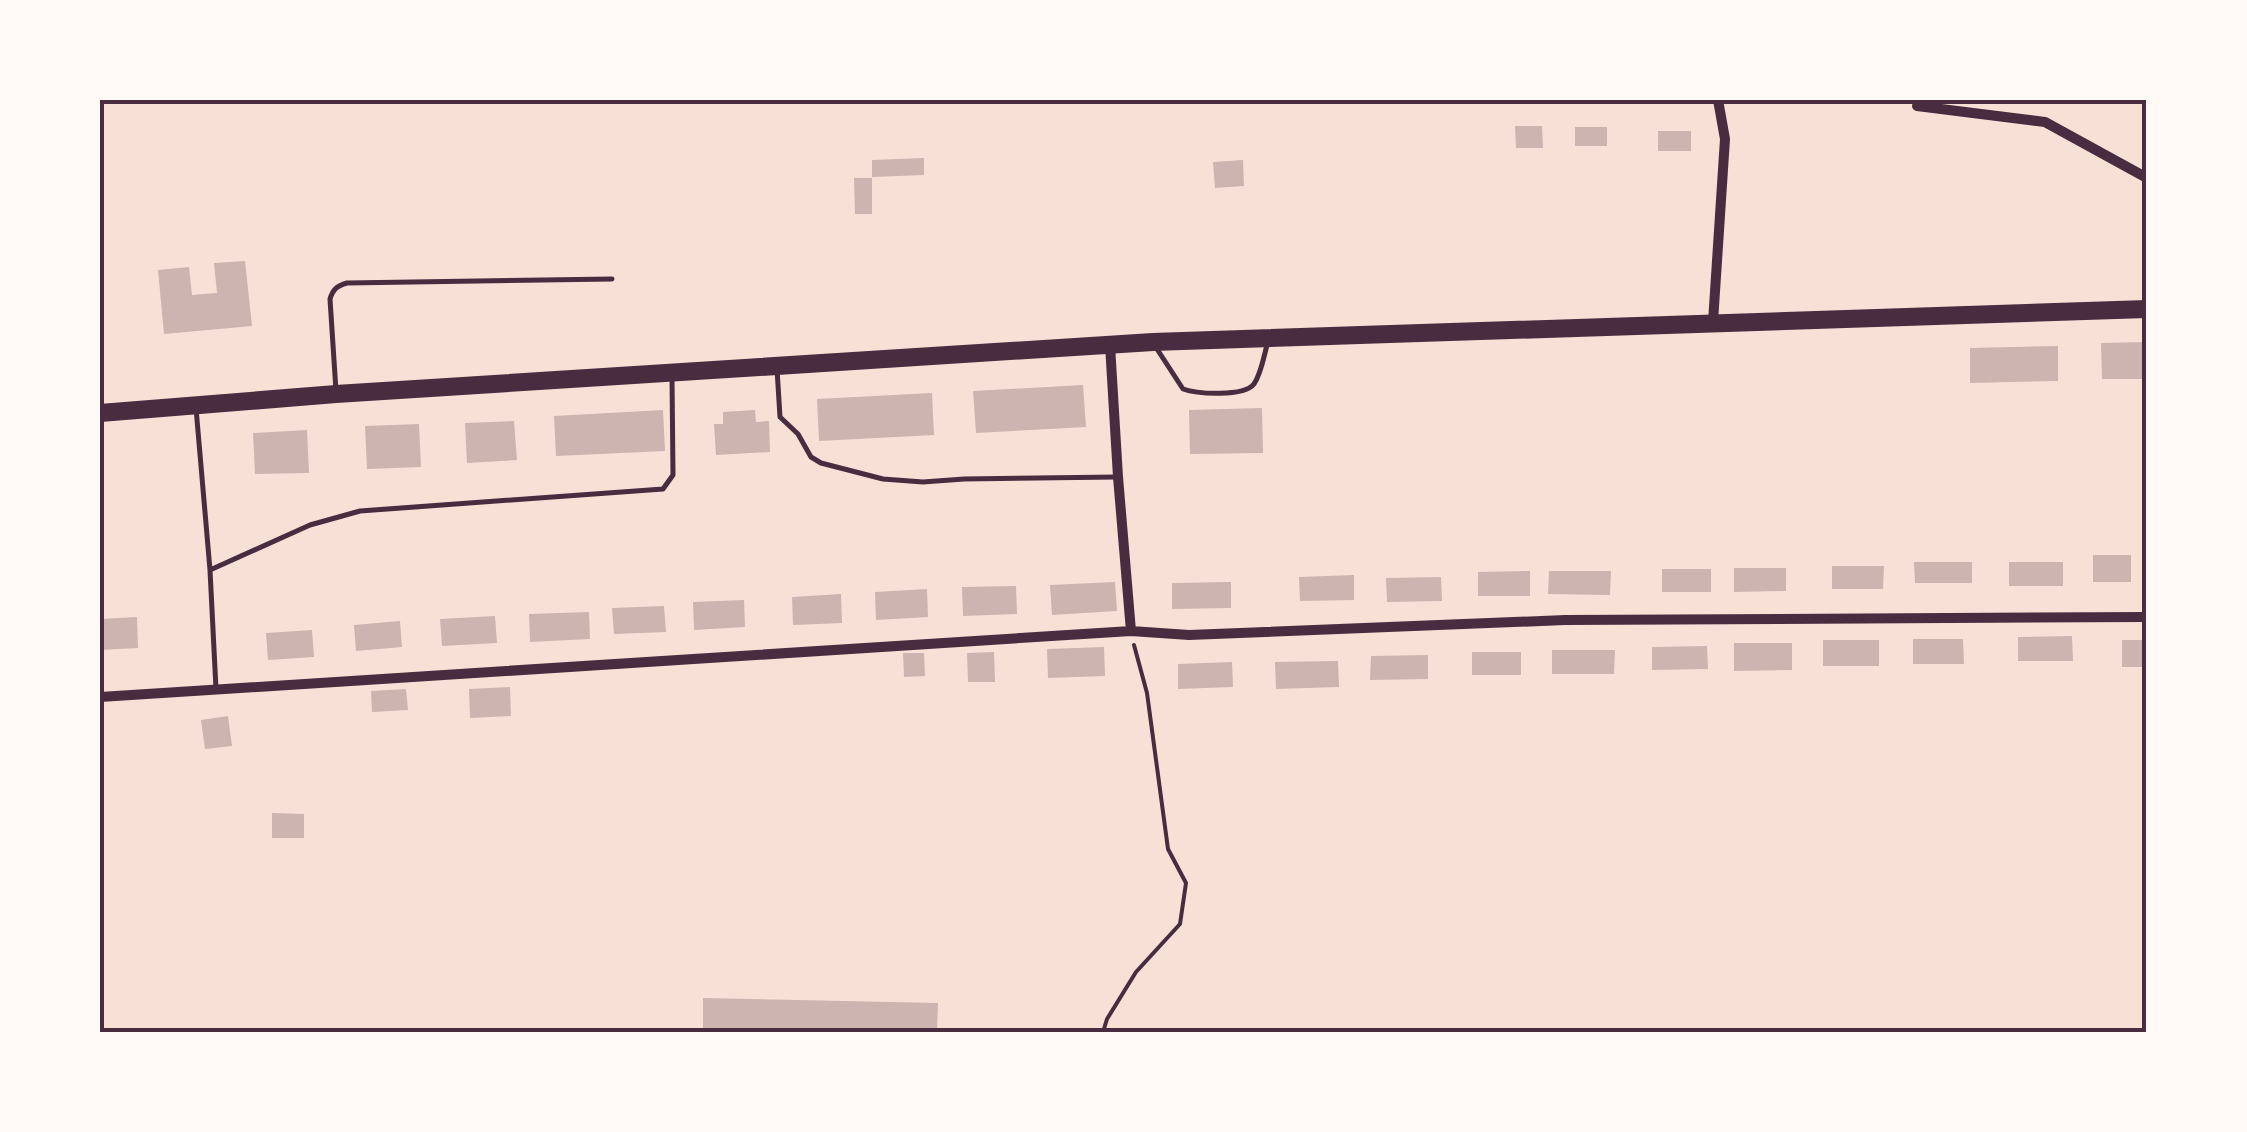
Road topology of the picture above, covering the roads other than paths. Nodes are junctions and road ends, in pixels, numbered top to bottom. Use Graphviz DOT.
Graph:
graph roads {
  1 [pos="1718,100"];
  2 [pos="1917,106"];
  3 [pos="2147,178"];
  4 [pos="612,280"];
  5 [pos="2147,309"];
  6 [pos="1713,322"];
  7 [pos="1270,337"];
  8 [pos="1153,342"];
  9 [pos="1110,346"];
  10 [pos="776,366"];
  11 [pos="672,373"];
  12 [pos="336,394"];
  13 [pos="196,405"];
  14 [pos="100,412"];
  15 [pos="1118,477"];
  16 [pos="210,570"];
  17 [pos="2147,617"];
  18 [pos="1130,631"];
  19 [pos="216,689"];
  20 [pos="100,697"];
  1 -- 6 [label="street"];
  2 -- 3 [label="street"];
  4 -- 12 [label="lane"];
  5 -- 6 [label="highway"];
  6 -- 7 [label="highway"];
  7 -- 8 [label="highway"];
  7 -- 8 [label="lane"];
  8 -- 9 [label="highway"];
  9 -- 10 [label="highway"];
  9 -- 15 [label="street"];
  10 -- 11 [label="highway"];
  10 -- 15 [label="lane"];
  11 -- 12 [label="highway"];
  11 -- 16 [label="lane"];
  12 -- 13 [label="highway"];
  13 -- 14 [label="highway"];
  13 -- 16 [label="lane"];
  15 -- 18 [label="street"];
  16 -- 19 [label="lane"];
  17 -- 18 [label="street"];
  18 -- 19 [label="street"];
  19 -- 20 [label="street"];
}
